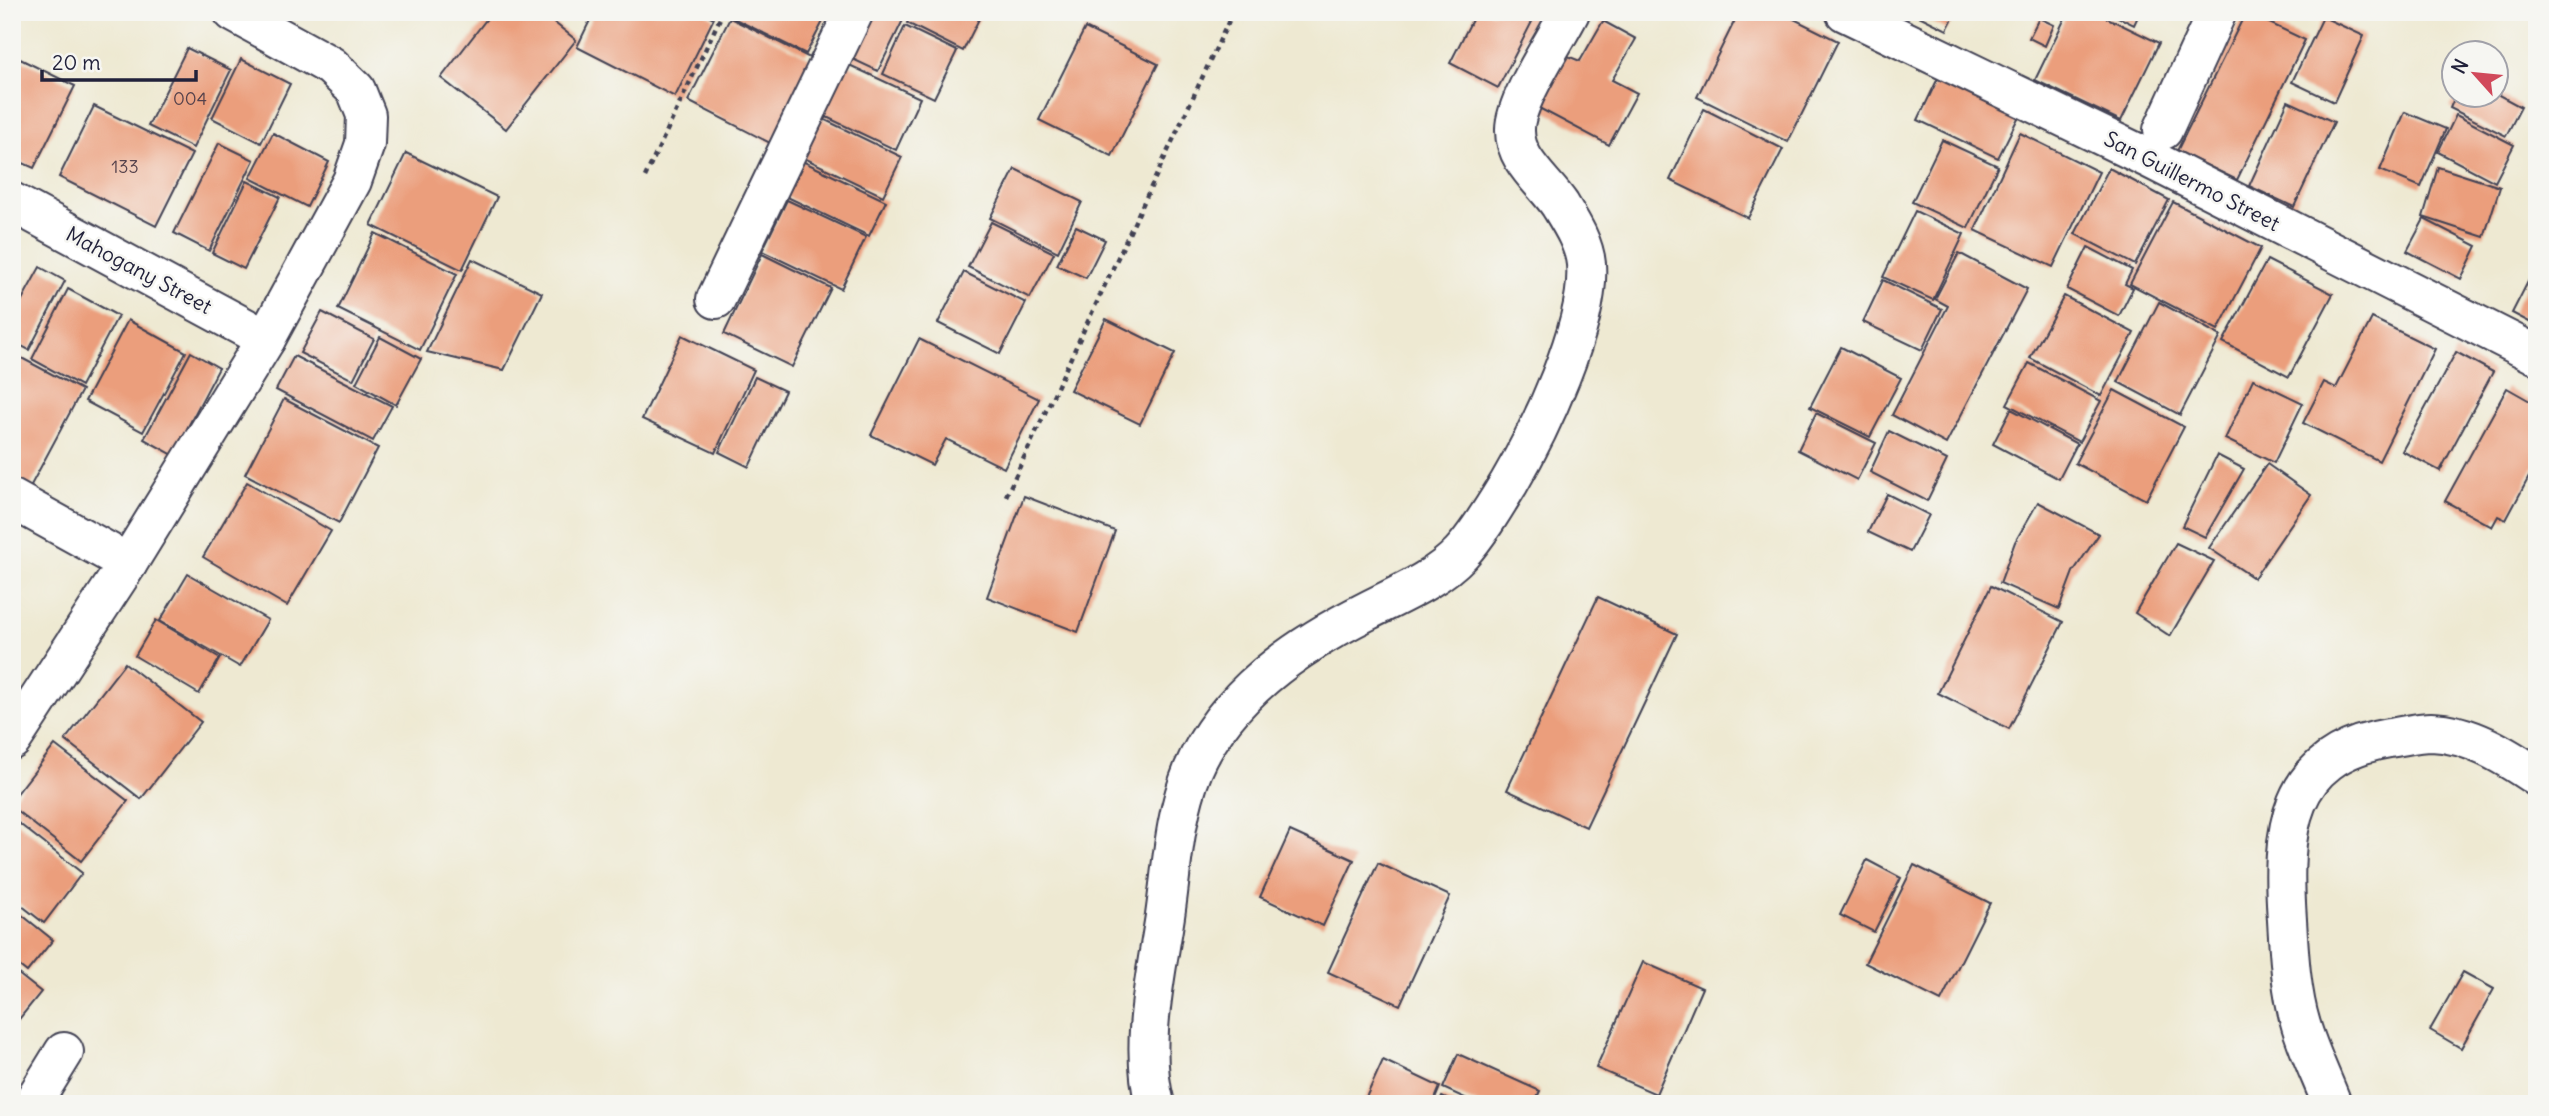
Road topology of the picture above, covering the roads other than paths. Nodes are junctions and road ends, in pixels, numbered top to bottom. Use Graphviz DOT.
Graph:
graph roads {
  1 [pos="233,12"];
  2 [pos="854,12"];
  3 [pos="1570,12"];
  4 [pos="1845,12"];
  5 [pos="2217,12"];
  6 [pos="2163,130"];
  7 [pos="12,202"];
  8 [pos="716,299"];
  9 [pos="266,339"];
  10 [pos="2537,355"];
  11 [pos="12,499"];
  12 [pos="128,563"];
  13 [pos="12,740"];
  14 [pos="2537,777"];
  15 [pos="64,1052"];
  16 [pos="32,1104"];
  17 [pos="1155,1104"];
  18 [pos="2332,1104"];
  1 -- 9 [label="street"];
  2 -- 8 [label="street"];
  3 -- 17 [label="street"];
  4 -- 10 [label="street, San Guillermo Street"];
  5 -- 6 [label="street"];
  7 -- 9 [label="street, Mahogany Street"];
  9 -- 12 [label="street"];
  11 -- 12 [label="street"];
  12 -- 13 [label="street"];
  14 -- 18 [label="street"];
  15 -- 16 [label="street"];
}
